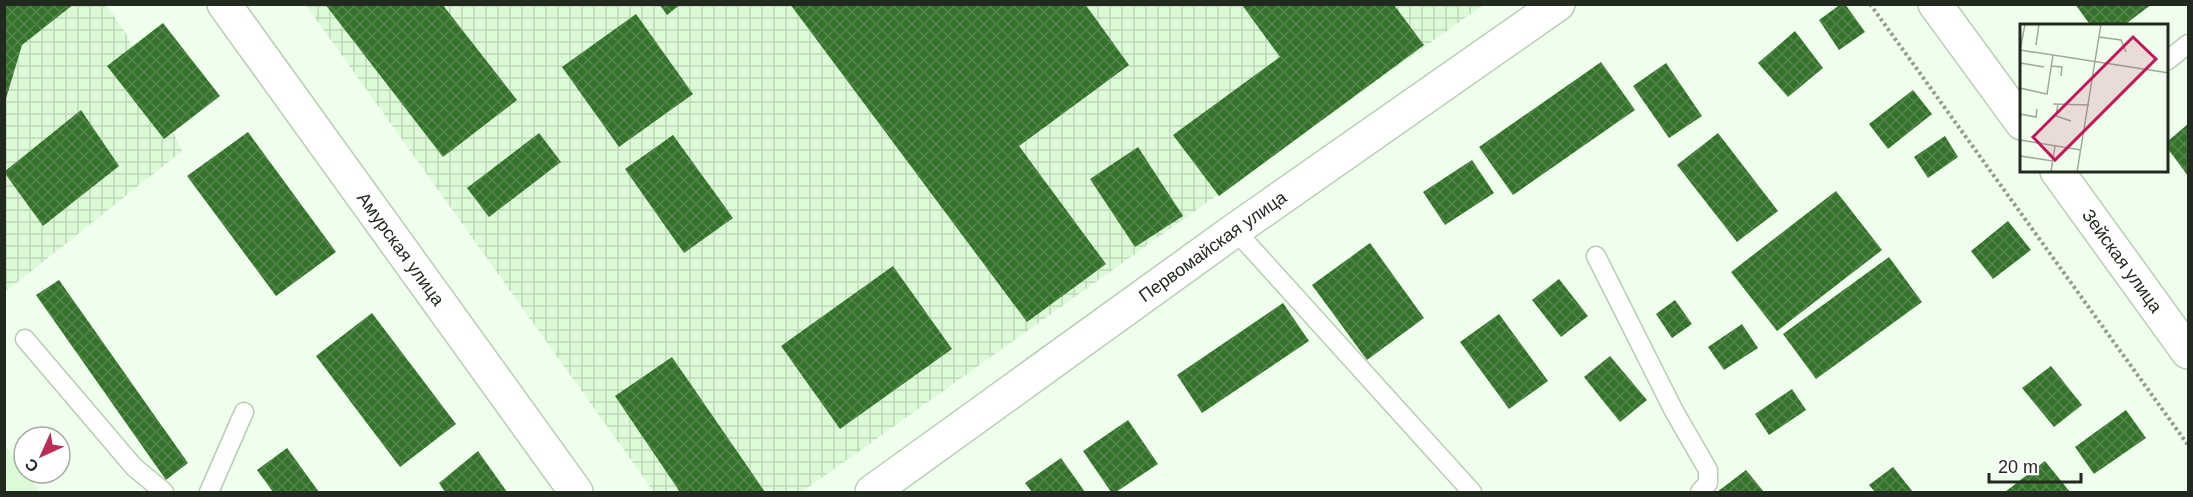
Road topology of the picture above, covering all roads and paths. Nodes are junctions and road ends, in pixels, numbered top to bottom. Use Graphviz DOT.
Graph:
graph roads {
  1 [pos="224,4"];
  2 [pos="1558,4"];
  3 [pos="1870,4"];
  4 [pos="1935,4"];
  5 [pos="2188,44"];
  6 [pos="2169,59"];
  7 [pos="2020,120"];
  8 [pos="2058,172"];
  9 [pos="1235,230"];
  10 [pos="1596,256"];
  11 [pos="25,339"];
  12 [pos="2188,352"];
  13 [pos="244,412"];
  14 [pos="2188,445"];
  15 [pos="164,492"];
  16 [pos="209,492"];
  17 [pos="576,492"];
  18 [pos="872,492"];
  19 [pos="1472,492"];
  20 [pos="1700,492"];
  1 -- 17 [label="street, Амурская улица"];
  2 -- 9 [label="street, Первомайская улица"];
  3 -- 14 [label="path"];
  4 -- 7 [label="street"];
  5 -- 6 [label="lane"];
  8 -- 12 [label="street, Зейская улица"];
  9 -- 18 [label="street, Первомайская улица"];
  9 -- 19 [label="lane"];
  10 -- 20 [label="lane"];
  11 -- 15 [label="lane"];
  13 -- 16 [label="lane"];
}
